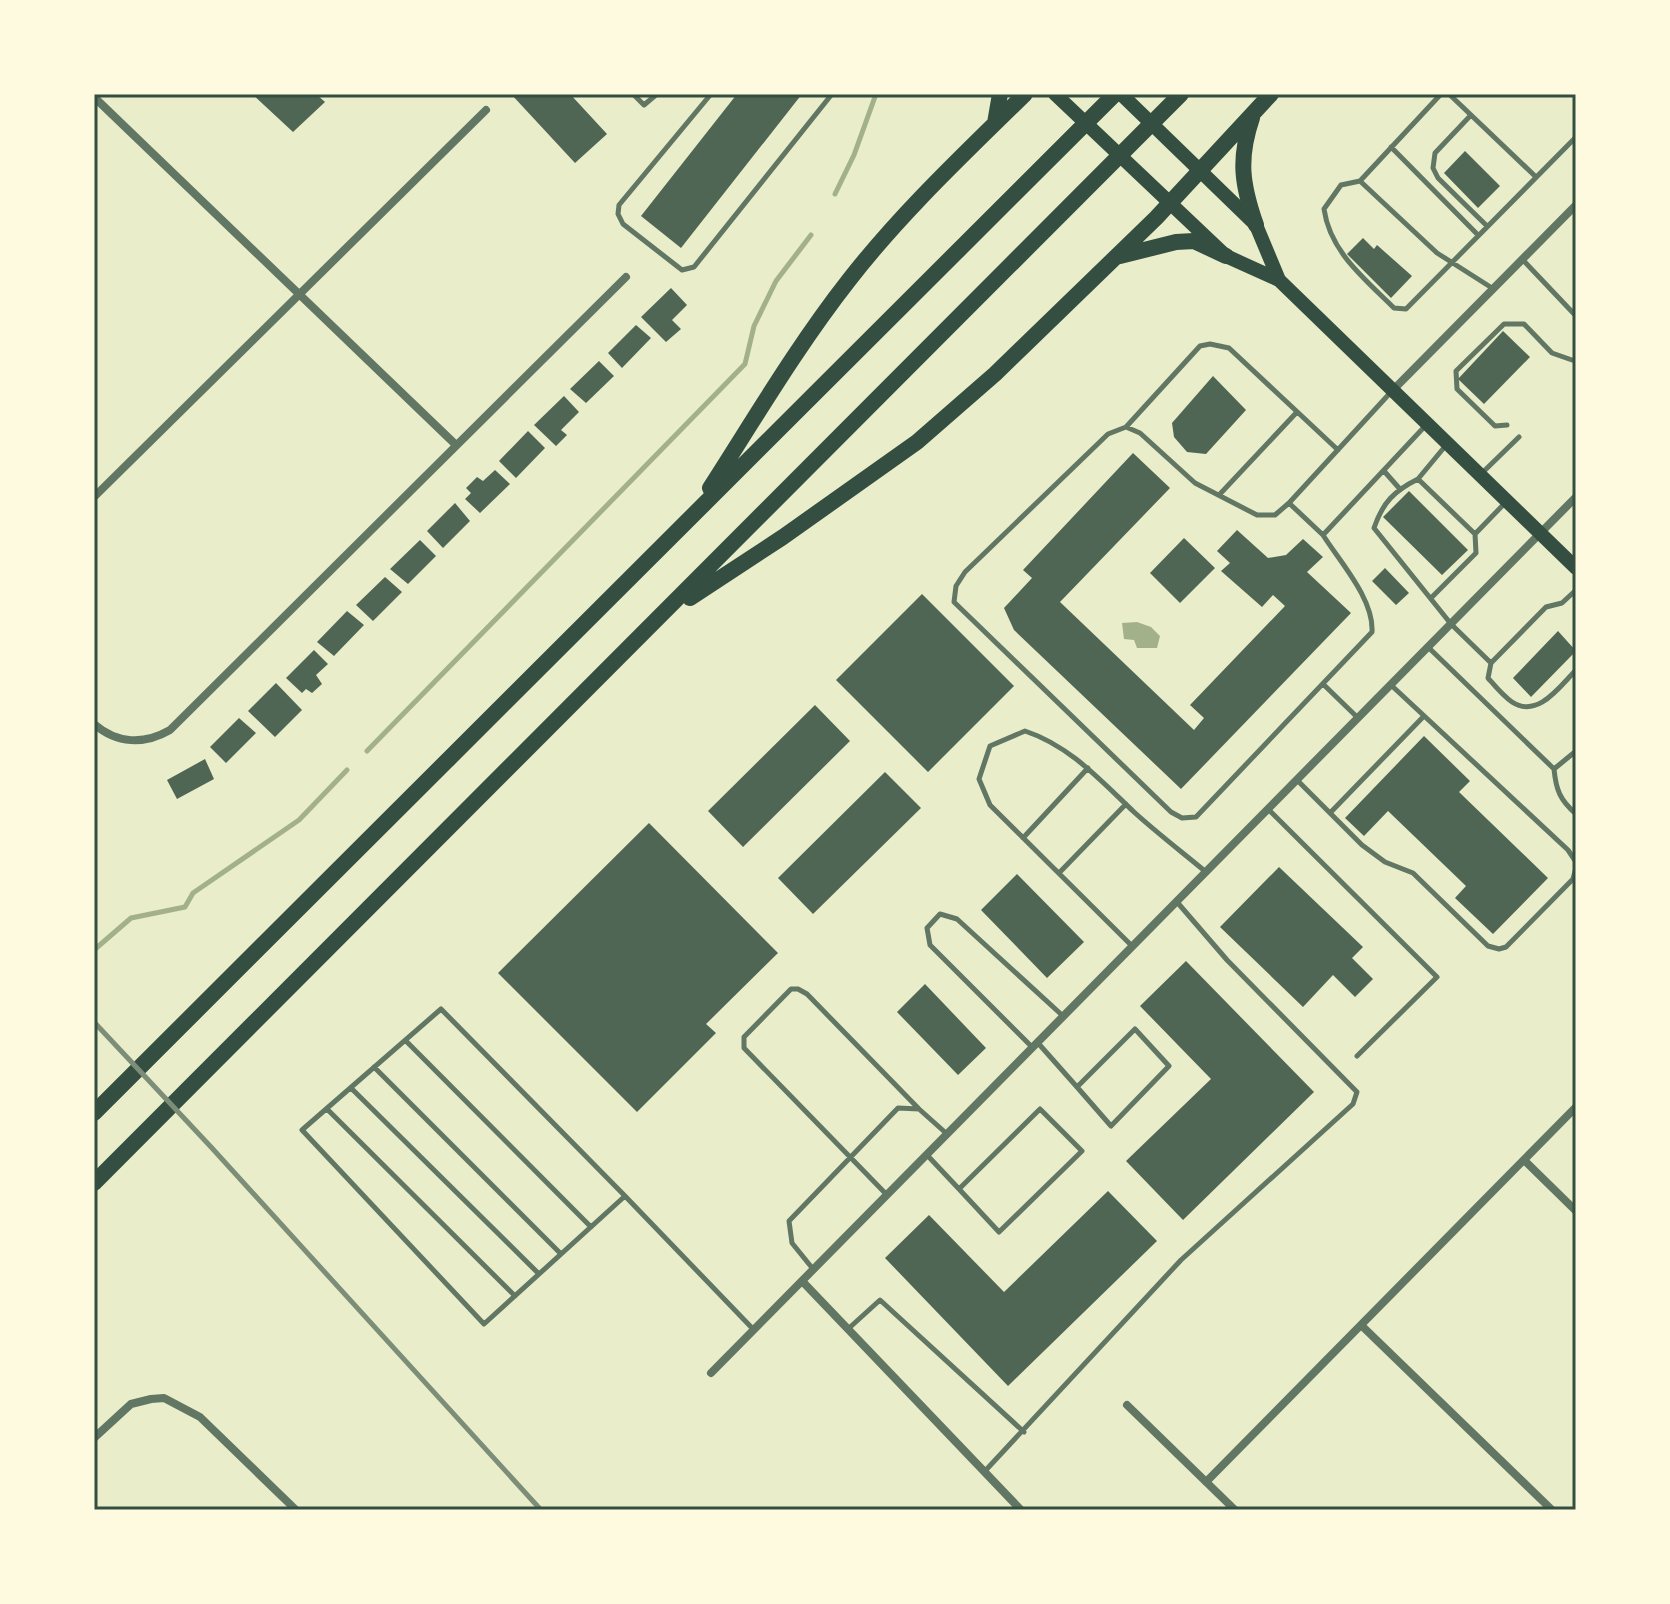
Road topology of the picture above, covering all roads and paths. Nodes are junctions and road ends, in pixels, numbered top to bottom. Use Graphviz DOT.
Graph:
graph roads {
  1 [pos="633,94"];
  2 [pos="657,94"];
  3 [pos="711,94"];
  4 [pos="832,94"];
  5 [pos="1000,94"];
  6 [pos="1025,94"];
  7 [pos="1056,94"];
  8 [pos="1118,94"];
  9 [pos="1181,94"];
  10 [pos="1271,94"];
  11 [pos="1441,94"];
  12 [pos="1449,94"];
  13 [pos="94,97"];
  14 [pos="486,110"];
  15 [pos="1255,110"];
  16 [pos="1471,115"];
  17 [pos="995,123"];
  18 [pos="1575,139"];
  19 [pos="1391,147"];
  20 [pos="1201,170"];
  21 [pos="1536,177"];
  22 [pos="1360,181"];
  23 [pos="1170,204"];
  24 [pos="1576,205"];
  25 [pos="1256,225"];
  26 [pos="1487,226"];
  27 [pos="1478,235"];
  28 [pos="1118,256"];
  29 [pos="1226,256"];
  30 [pos="1522,259"];
  31 [pos="1455,262"];
  32 [pos="626,277"];
  33 [pos="1279,280"];
  34 [pos="1492,288"];
  35 [pos="299,293"];
  36 [pos="1576,316"];
  37 [pos="1572,360"];
  38 [pos="1393,390"];
  39 [pos="1297,412"];
  40 [pos="1428,423"];
  41 [pos="1507,425"];
  42 [pos="1126,427"];
  43 [pos="1519,437"];
  44 [pos="1448,443"];
  45 [pos="455,444"];
  46 [pos="1338,450"];
  47 [pos="1383,471"];
  48 [pos="1480,474"];
  49 [pos="1418,479"];
  50 [pos="1399,488"];
  51 [pos="1220,494"];
  52 [pos="94,497"];
  53 [pos="1576,497"];
  54 [pos="1507,501"];
  55 [pos="1289,503"];
  56 [pos="691,516"];
  57 [pos="1540,533"];
  58 [pos="1475,534"];
  59 [pos="1323,535"];
  60 [pos="1576,568"];
  61 [pos="1576,590"];
  62 [pos="1431,598"];
  63 [pos="662,616"];
  64 [pos="1451,624"];
  65 [pos="1428,647"];
  66 [pos="1491,663"];
  67 [pos="1576,670"];
  68 [pos="1323,684"];
  69 [pos="1391,685"];
  70 [pos="1424,716"];
  71 [pos="1358,718"];
  72 [pos="94,724"];
  73 [pos="1576,751"];
  74 [pos="1088,768"];
  75 [pos="1554,769"];
  76 [pos="1297,780"];
  77 [pos="1126,804"];
  78 [pos="1268,809"];
  79 [pos="1330,813"];
  80 [pos="1576,814"];
  81 [pos="1023,838"];
  82 [pos="1576,862"];
  83 [pos="1576,868"];
  84 [pos="1206,872"];
  85 [pos="1059,873"];
  86 [pos="1177,902"];
  87 [pos="1133,946"];
  88 [pos="1064,1016"];
  89 [pos="405,1040"];
  90 [pos="1035,1045"];
  91 [pos="1357,1056"];
  92 [pos="374,1067"];
  93 [pos="1077,1087"];
  94 [pos="351,1088"];
  95 [pos="1576,1107"];
  96 [pos="327,1109"];
  97 [pos="919,1109"];
  98 [pos="94,1113"];
  99 [pos="947,1134"];
  100 [pos="927,1155"];
  101 [pos="850,1157"];
  102 [pos="1524,1160"];
  103 [pos="94,1183"];
  104 [pos="959,1189"];
  105 [pos="887,1195"];
  106 [pos="625,1196"];
  107 [pos="1576,1211"];
  108 [pos="591,1227"];
  109 [pos="561,1254"];
  110 [pos="813,1270"];
  111 [pos="539,1274"];
  112 [pos="802,1281"];
  113 [pos="515,1296"];
  114 [pos="1361,1325"];
  115 [pos="848,1329"];
  116 [pos="754,1330"];
  117 [pos="711,1373"];
  118 [pos="1127,1405"];
  119 [pos="1024,1432"];
  120 [pos="94,1438"];
  121 [pos="985,1472"];
  122 [pos="1206,1482"];
  123 [pos="296,1510"];
  124 [pos="1021,1510"];
  125 [pos="1235,1510"];
  126 [pos="1552,1510"];
  1 -- 2 [label="lane"];
  3 -- 4 [label="lane"];
  5 -- 17 [label="highway"];
  6 -- 17 [label="highway"];
  7 -- 23 [label="main road"];
  8 -- 20 [label="main road"];
  8 -- 56 [label="highway"];
  9 -- 63 [label="highway"];
  10 -- 15 [label="highway"];
  11 -- 19 [label="lane"];
  12 -- 16 [label="lane"];
  13 -- 35 [label="street"];
  14 -- 35 [label="street"];
  15 -- 20 [label="highway"];
  15 -- 25 [label="highway"];
  16 -- 21 [label="lane"];
  16 -- 26 [label="lane"];
  17 -- 56 [label="highway"];
  18 -- 21 [label="lane"];
  19 -- 22 [label="lane"];
  19 -- 27 [label="lane"];
  20 -- 23 [label="highway"];
  20 -- 25 [label="main road"];
  21 -- 26 [label="lane"];
  22 -- 31 [label="lane"];
  22 -- 31 [label="lane"];
  23 -- 28 [label="highway"];
  23 -- 29 [label="main road"];
  24 -- 30 [label="street"];
  25 -- 33 [label="main road"];
  26 -- 27 [label="lane"];
  27 -- 31 [label="lane"];
  28 -- 29 [label="highway"];
  28 -- 63 [label="highway"];
  29 -- 33 [label="main road"];
  30 -- 34 [label="street"];
  30 -- 36 [label="lane"];
  31 -- 34 [label="lane"];
  32 -- 45 [label="street"];
  33 -- 38 [label="main road"];
  34 -- 38 [label="street"];
  35 -- 45 [label="street"];
  35 -- 52 [label="street"];
  37 -- 41 [label="lane"];
  38 -- 40 [label="main road"];
  38 -- 46 [label="lane"];
  39 -- 42 [label="lane"];
  39 -- 46 [label="lane"];
  39 -- 51 [label="lane"];
  40 -- 44 [label="main road"];
  40 -- 47 [label="lane"];
  42 -- 51 [label="lane"];
  42 -- 68 [label="lane"];
  43 -- 48 [label="lane"];
  44 -- 48 [label="main road"];
  44 -- 49 [label="lane"];
  45 -- 72 [label="street"];
  46 -- 55 [label="lane"];
  47 -- 50 [label="lane"];
  47 -- 59 [label="lane"];
  48 -- 54 [label="main road"];
  49 -- 50 [label="lane"];
  49 -- 58 [label="lane"];
  50 -- 62 [label="lane"];
  51 -- 55 [label="lane"];
  53 -- 57 [label="street"];
  54 -- 57 [label="main road"];
  54 -- 58 [label="lane"];
  55 -- 59 [label="lane"];
  56 -- 98 [label="highway"];
  57 -- 60 [label="main road"];
  57 -- 64 [label="street"];
  58 -- 62 [label="lane"];
  59 -- 68 [label="lane"];
  61 -- 66 [label="lane"];
  62 -- 64 [label="lane"];
  63 -- 103 [label="highway"];
  64 -- 65 [label="street"];
  64 -- 66 [label="lane"];
  65 -- 69 [label="street"];
  65 -- 75 [label="lane"];
  66 -- 67 [label="lane"];
  68 -- 71 [label="lane"];
  69 -- 70 [label="lane"];
  69 -- 71 [label="street"];
  70 -- 79 [label="lane"];
  70 -- 82 [label="lane"];
  71 -- 76 [label="street"];
  73 -- 75 [label="lane"];
  74 -- 77 [label="lane"];
  74 -- 81 [label="lane"];
  74 -- 81 [label="lane"];
  75 -- 80 [label="lane"];
  76 -- 78 [label="street"];
  76 -- 79 [label="lane"];
  77 -- 84 [label="lane"];
  77 -- 85 [label="lane"];
  78 -- 84 [label="street"];
  78 -- 91 [label="lane"];
  79 -- 83 [label="lane"];
  81 -- 85 [label="lane"];
  84 -- 86 [label="street"];
  85 -- 87 [label="lane"];
  86 -- 87 [label="street"];
  86 -- 119 [label="lane"];
  87 -- 88 [label="street"];
  88 -- 90 [label="street"];
  88 -- 90 [label="lane"];
  89 -- 92 [label="lane"];
  89 -- 106 [label="lane"];
  89 -- 108 [label="lane"];
  90 -- 93 [label="lane"];
  90 -- 99 [label="street"];
  92 -- 94 [label="lane"];
  92 -- 109 [label="lane"];
  93 -- 93 [label="lane"];
  94 -- 96 [label="lane"];
  94 -- 111 [label="lane"];
  95 -- 102 [label="street"];
  96 -- 113 [label="lane"];
  96 -- 113 [label="lane"];
  97 -- 99 [label="lane"];
  97 -- 101 [label="lane"];
  97 -- 101 [label="lane"];
  99 -- 100 [label="street"];
  100 -- 104 [label="lane"];
  100 -- 105 [label="street"];
  101 -- 105 [label="lane"];
  101 -- 110 [label="lane"];
  102 -- 107 [label="street"];
  102 -- 114 [label="street"];
  104 -- 104 [label="lane"];
  105 -- 110 [label="street"];
  106 -- 108 [label="lane"];
  106 -- 116 [label="lane"];
  108 -- 109 [label="lane"];
  109 -- 111 [label="lane"];
  110 -- 112 [label="street"];
  111 -- 113 [label="lane"];
  112 -- 115 [label="street"];
  112 -- 116 [label="street"];
  114 -- 122 [label="street"];
  114 -- 126 [label="street"];
  115 -- 119 [label="lane"];
  115 -- 121 [label="street"];
  116 -- 117 [label="street"];
  118 -- 122 [label="street"];
  119 -- 121 [label="lane"];
  120 -- 123 [label="street"];
  121 -- 124 [label="street"];
  122 -- 125 [label="street"];
}
